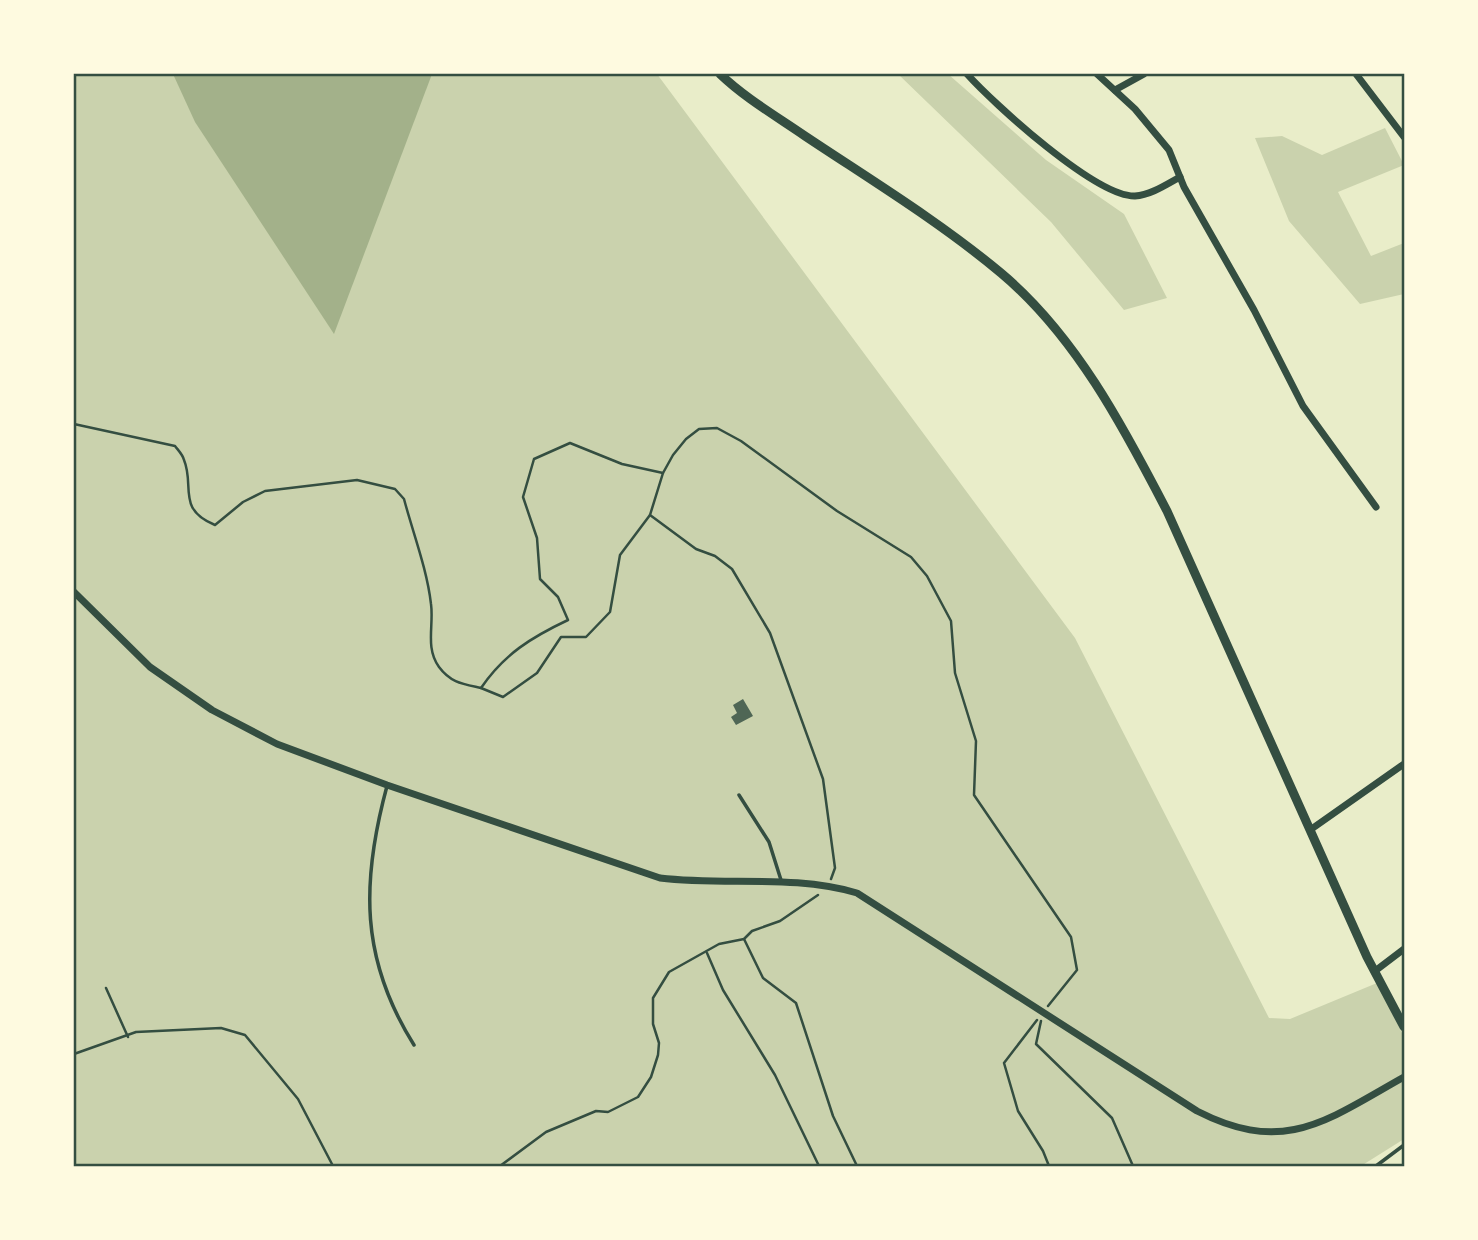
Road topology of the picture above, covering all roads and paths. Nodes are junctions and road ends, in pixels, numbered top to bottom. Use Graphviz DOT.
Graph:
graph roads {
  1 [pos="720,74"];
  2 [pos="967,74"];
  3 [pos="1097,74"];
  4 [pos="1144,74"];
  5 [pos="1356,74"];
  6 [pos="1115,90"];
  7 [pos="1405,137"];
  8 [pos="1180,177"];
  9 [pos="74,424"];
  10 [pos="663,473"];
  11 [pos="1376,507"];
  12 [pos="650,515"];
  13 [pos="74,592"];
  14 [pos="481,688"];
  15 [pos="1405,764"];
  16 [pos="387,785"];
  17 [pos="739,795"];
  18 [pos="1310,830"];
  19 [pos="781,880"];
  20 [pos="828,885"];
  21 [pos="744,939"];
  22 [pos="1405,949"];
  23 [pos="706,951"];
  24 [pos="1375,971"];
  25 [pos="106,988"];
  26 [pos="1043,1012"];
  27 [pos="1405,1027"];
  28 [pos="128,1037"];
  29 [pos="414,1045"];
  30 [pos="74,1054"];
  31 [pos="1405,1077"];
  32 [pos="1405,1145"];
  33 [pos="333,1167"];
  34 [pos="500,1167"];
  35 [pos="819,1167"];
  36 [pos="857,1167"];
  37 [pos="1049,1167"];
  38 [pos="1133,1167"];
  39 [pos="1376,1167"];
  1 -- 18 [label="street"];
  2 -- 8 [label="street"];
  3 -- 6 [label="street"];
  4 -- 6 [label="street"];
  5 -- 7 [label="street"];
  6 -- 8 [label="street"];
  8 -- 11 [label="street"];
  9 -- 14 [label="path"];
  10 -- 12 [label="path"];
  10 -- 14 [label="path"];
  10 -- 26 [label="path"];
  12 -- 14 [label="path"];
  12 -- 20 [label="path"];
  13 -- 16 [label="street"];
  15 -- 18 [label="street"];
  16 -- 19 [label="street"];
  16 -- 29 [label="lane"];
  17 -- 19 [label="lane"];
  18 -- 24 [label="street"];
  19 -- 20 [label="street"];
  20 -- 21 [label="path"];
  20 -- 26 [label="street"];
  21 -- 23 [label="path"];
  21 -- 36 [label="path"];
  22 -- 24 [label="street"];
  23 -- 34 [label="path"];
  23 -- 35 [label="path"];
  24 -- 27 [label="street"];
  25 -- 28 [label="path"];
  26 -- 31 [label="street"];
  26 -- 37 [label="path"];
  26 -- 38 [label="path"];
  28 -- 30 [label="path"];
  28 -- 33 [label="path"];
  32 -- 39 [label="lane"];
}
